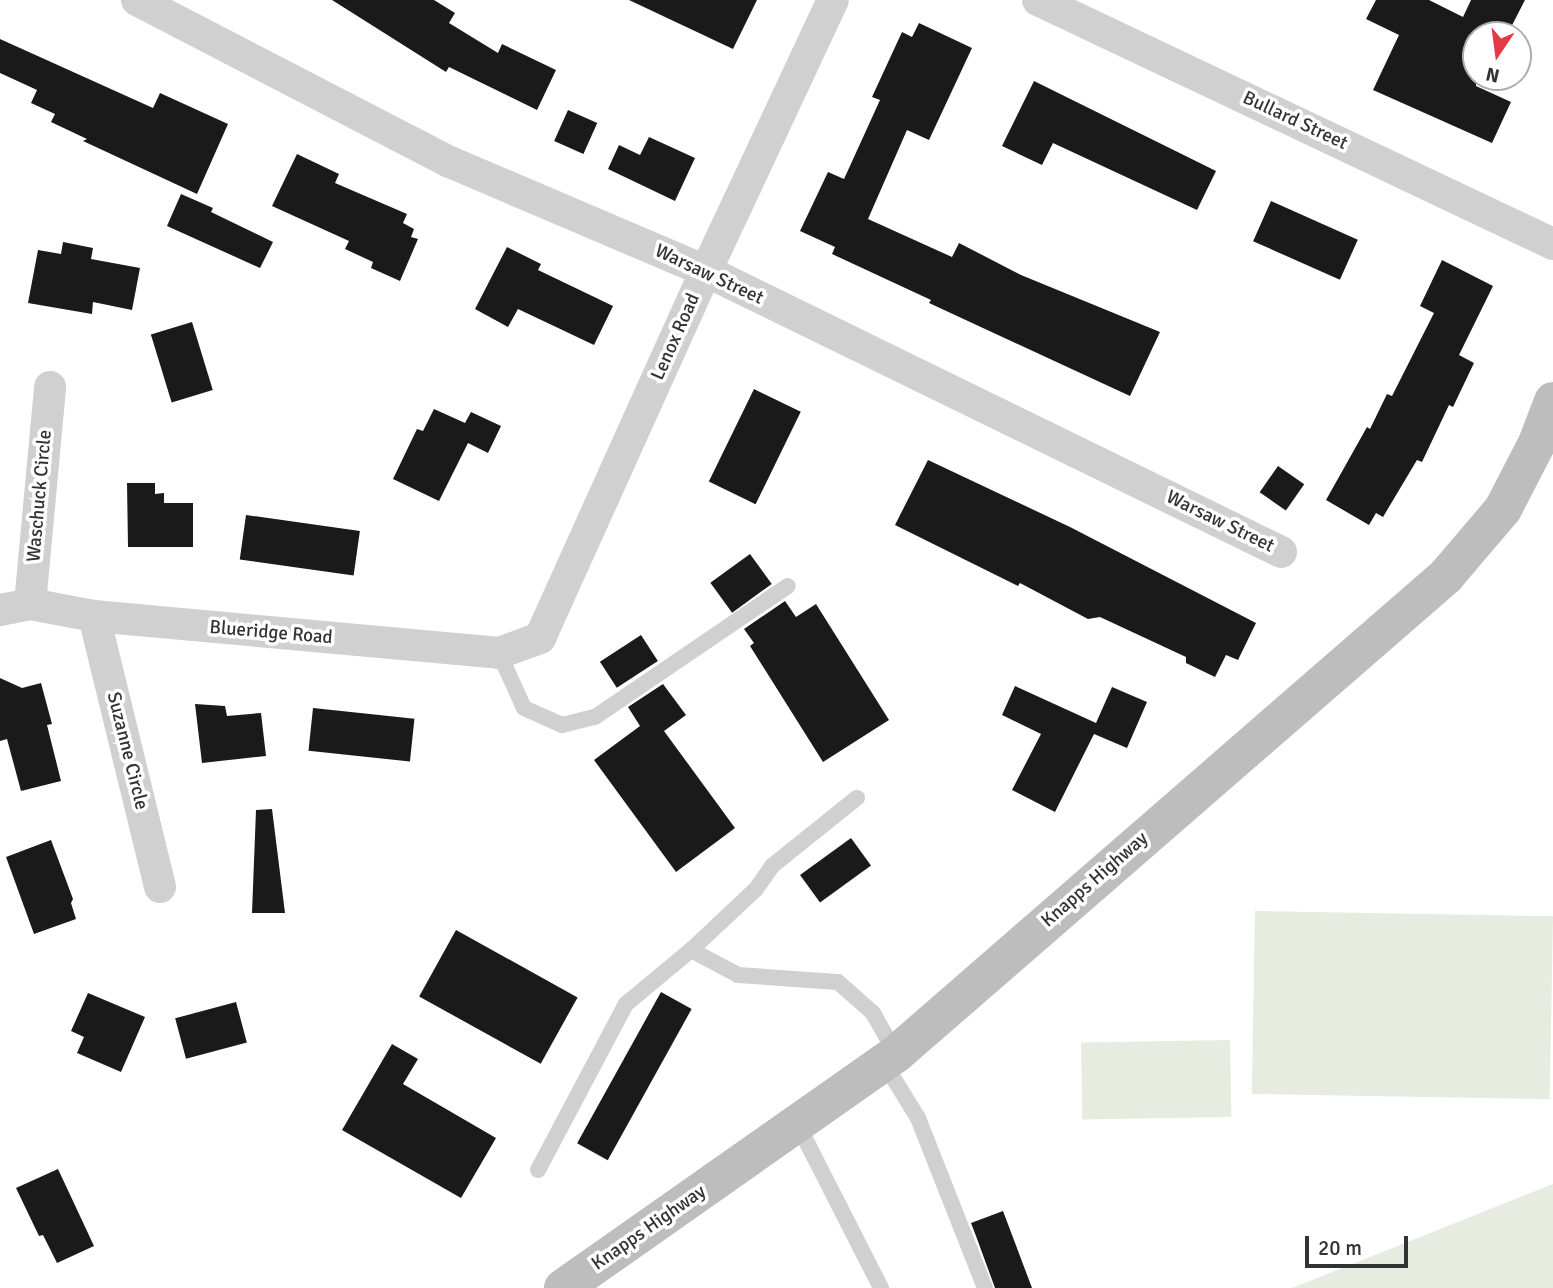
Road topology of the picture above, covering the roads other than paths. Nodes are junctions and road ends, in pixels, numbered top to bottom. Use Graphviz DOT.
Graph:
graph roads {
  1 [pos="136,0"];
  2 [pos="833,0"];
  3 [pos="1038,0"];
  4 [pos="1553,244"];
  5 [pos="706,271"];
  6 [pos="50,387"];
  7 [pos="1553,401"];
  8 [pos="1281,552"];
  9 [pos="788,586"];
  10 [pos="15,607"];
  11 [pos="94,616"];
  12 [pos="540,638"];
  13 [pos="499,653"];
  14 [pos="857,798"];
  15 [pos="160,887"];
  16 [pos="691,950"];
  17 [pos="890,1058"];
  18 [pos="798,1125"];
  19 [pos="538,1170"];
  20 [pos="563,1288"];
  21 [pos="881,1288"];
  22 [pos="985,1288"];
  1 -- 5 [label="street, Warsaw Street"];
  2 -- 5 [label="street, Lenox Road"];
  3 -- 4 [label="street, Bullard Street"];
  5 -- 8 [label="street, Warsaw Street"];
  5 -- 12 [label="street, Lenox Road"];
  6 -- 10 [label="street, Waschuck Circle"];
  7 -- 17 [label="street, Knapps Highway"];
  9 -- 13 [label="lane"];
  10 -- 11 [label="street, Blueridge Road"];
  11 -- 13 [label="street, Blueridge Road"];
  11 -- 15 [label="street, Suzanne Circle"];
  12 -- 13 [label="street, Blueridge Road"];
  14 -- 16 [label="lane"];
  16 -- 17 [label="lane"];
  16 -- 19 [label="lane"];
  17 -- 18 [label="street, Knapps Highway"];
  17 -- 22 [label="lane"];
  18 -- 20 [label="street, Knapps Highway"];
  18 -- 21 [label="lane"];
}
